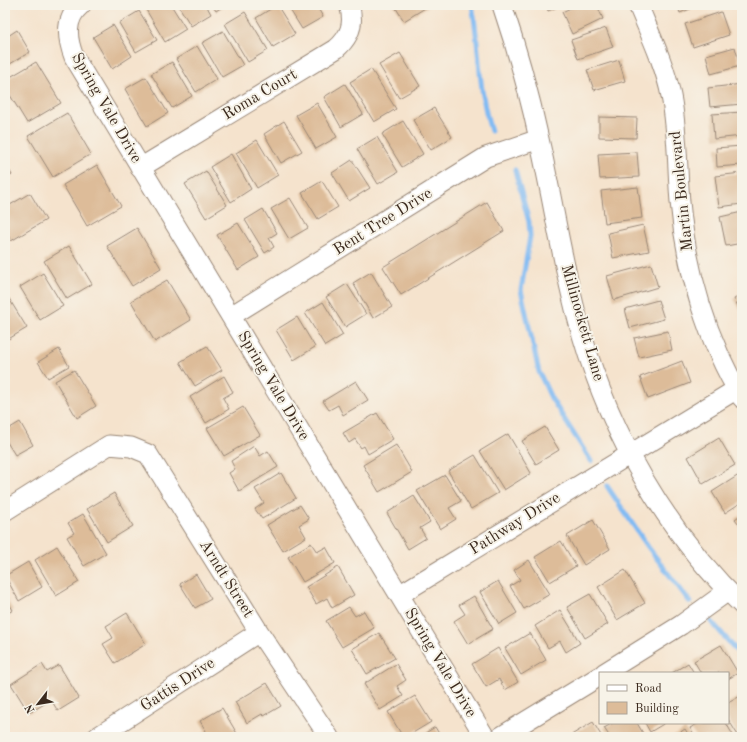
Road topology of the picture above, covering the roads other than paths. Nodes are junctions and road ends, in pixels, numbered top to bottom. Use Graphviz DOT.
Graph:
graph roads {
  1 [pos="81,5"];
  2 [pos="349,5"];
  3 [pos="502,5"];
  4 [pos="638,5"];
  5 [pos="539,139"];
  6 [pos="140,168"];
  7 [pos="231,316"];
  8 [pos="740,391"];
  9 [pos="630,453"];
  10 [pos="5,511"];
  11 [pos="728,591"];
  12 [pos="399,595"];
  13 [pos="742,605"];
  14 [pos="259,632"];
  15 [pos="606,672"];
  16 [pos="599,677"];
  17 [pos="97,737"];
  18 [pos="329,737"];
  19 [pos="485,737"];
  20 [pos="500,737"];
  1 -- 6 [label="street, Spring Vale Drive"];
  2 -- 6 [label="street, Roma Court"];
  3 -- 5 [label="street, Millinockett Lane"];
  4 -- 8 [label="street, Martin Boulevard"];
  5 -- 7 [label="street, Bent Tree Drive"];
  5 -- 9 [label="street, Millinockett Lane"];
  6 -- 7 [label="street, Spring Vale Drive"];
  7 -- 12 [label="street, Spring Vale Drive"];
  8 -- 9 [label="street, Pathway Drive"];
  9 -- 11 [label="street, Millinockett Lane"];
  9 -- 12 [label="street, Pathway Drive"];
  10 -- 14 [label="street, Arndt Street"];
  11 -- 13 [label="street, Millinockett Lane"];
  11 -- 15 [label="street"];
  12 -- 19 [label="street, Spring Vale Drive"];
  14 -- 17 [label="street, Gattis Drive"];
  14 -- 18 [label="street, Arndt Street"];
  16 -- 20 [label="street"];
}
